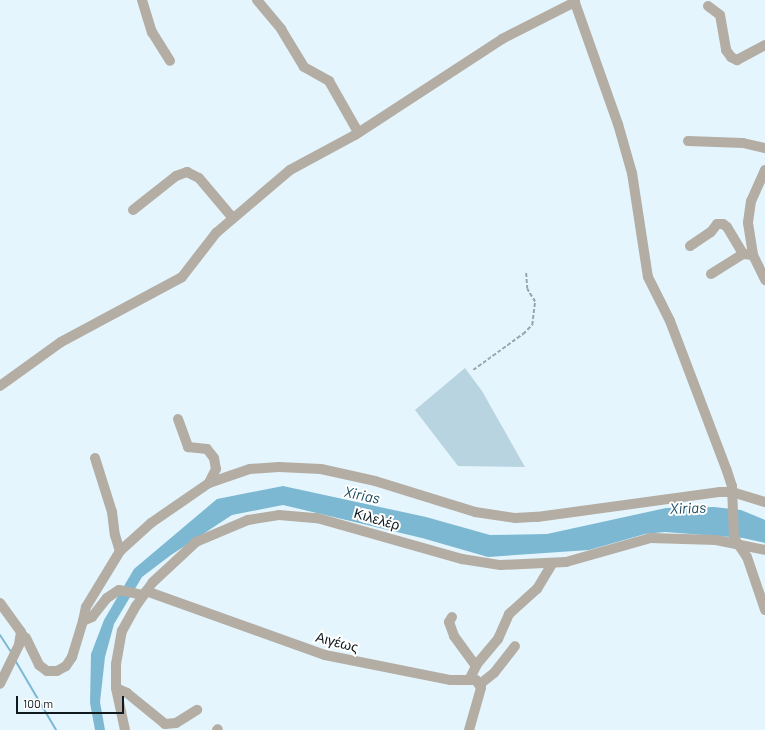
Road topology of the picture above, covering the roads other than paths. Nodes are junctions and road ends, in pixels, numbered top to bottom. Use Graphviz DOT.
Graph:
graph roads {
  1 [pos="142,0"];
  2 [pos="257,0"];
  3 [pos="575,1"];
  4 [pos="708,6"];
  5 [pos="765,45"];
  6 [pos="170,61"];
  7 [pos="358,132"];
  8 [pos="688,141"];
  9 [pos="765,148"];
  10 [pos="765,170"];
  11 [pos="133,210"];
  12 [pos="232,217"];
  13 [pos="690,246"];
  14 [pos="748,254"];
  15 [pos="711,274"];
  16 [pos="765,280"];
  17 [pos="0,386"];
  18 [pos="178,419"];
  19 [pos="95,458"];
  20 [pos="209,483"];
  21 [pos="732,496"];
  22 [pos="765,502"];
  23 [pos="736,541"];
  24 [pos="119,549"];
  25 [pos="765,550"];
  26 [pos="552,564"];
  27 [pos="144,593"];
  28 [pos="0,603"];
  29 [pos="765,610"];
  30 [pos="452,617"];
  31 [pos="83,621"];
  32 [pos="21,634"];
  33 [pos="515,646"];
  34 [pos="476,666"];
  35 [pos="470,678"];
  36 [pos="0,684"];
  37 [pos="480,684"];
  38 [pos="116,688"];
  39 [pos="197,710"];
  40 [pos="125,730"];
  41 [pos="469,730"];
  1 -- 6 [label="street"];
  2 -- 7 [label="street"];
  3 -- 7 [label="street"];
  3 -- 21 [label="street"];
  4 -- 5 [label="street"];
  7 -- 12 [label="street"];
  8 -- 9 [label="street"];
  10 -- 14 [label="street"];
  11 -- 12 [label="street"];
  12 -- 17 [label="street"];
  13 -- 14 [label="street"];
  14 -- 15 [label="street"];
  14 -- 16 [label="street"];
  18 -- 20 [label="street"];
  19 -- 24 [label="street"];
  20 -- 21 [label="street"];
  20 -- 24 [label="street"];
  21 -- 22 [label="street"];
  21 -- 23 [label="street"];
  23 -- 25 [label="street, Κιλελέρ"];
  23 -- 26 [label="street, Κιλελέρ"];
  23 -- 29 [label="street"];
  24 -- 31 [label="street"];
  26 -- 27 [label="street, Κιλελέρ"];
  26 -- 34 [label="street"];
  27 -- 31 [label="street, Αιγέως"];
  27 -- 35 [label="street, Αιγέως"];
  27 -- 38 [label="street, Κιλελέρ"];
  28 -- 32 [label="street"];
  30 -- 34 [label="street"];
  31 -- 32 [label="street"];
  32 -- 36 [label="street"];
  33 -- 37 [label="street"];
  34 -- 35 [label="street"];
  35 -- 37 [label="street"];
  37 -- 41 [label="street"];
  38 -- 39 [label="street"];
  38 -- 40 [label="street, Κιλελέρ"];
}
